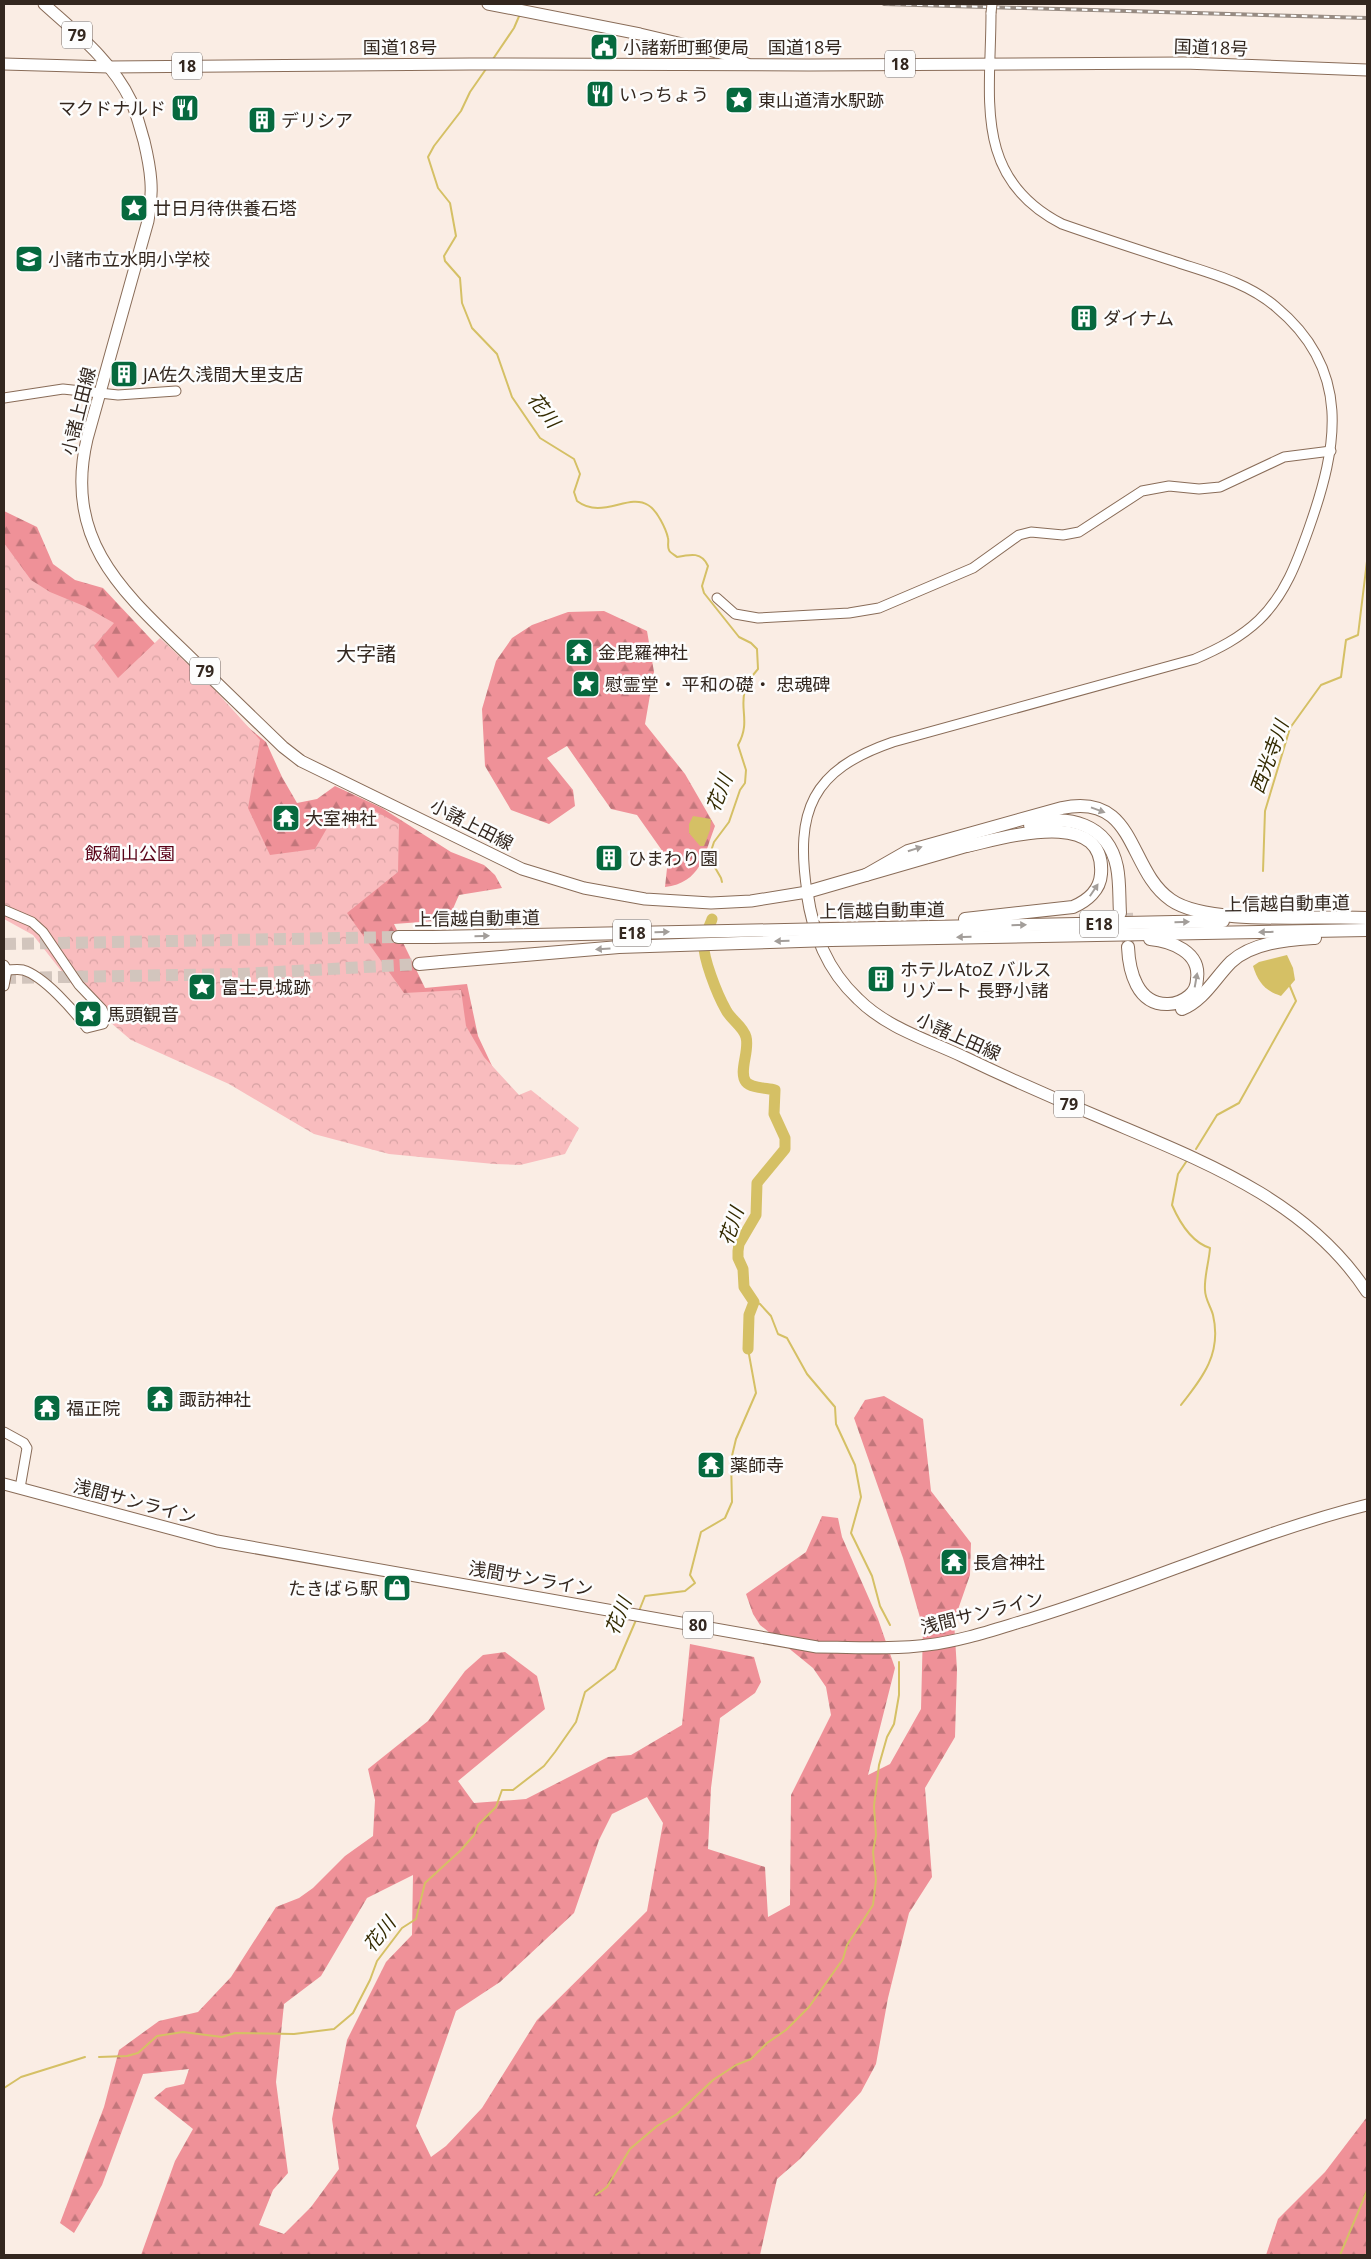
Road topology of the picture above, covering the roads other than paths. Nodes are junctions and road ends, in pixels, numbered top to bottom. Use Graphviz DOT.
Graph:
graph roads {
  1 [pos="44,4"];
  2 [pos="488,4"];
  3 [pos="992,4"];
  4 [pos="712,50"];
  5 [pos="991,63"];
  6 [pos="4,64"];
  7 [pos="708,65"];
  8 [pos="749,65"];
  9 [pos="109,67"];
  10 [pos="1367,70"];
  11 [pos="176,391"];
  12 [pos="99,393"];
  13 [pos="4,398"];
  14 [pos="1331,451"];
  15 [pos="717,598"];
  16 [pos="1034,816"];
  17 [pos="966,846"];
  18 [pos="866,875"];
  19 [pos="807,892"];
  20 [pos="4,910"];
  21 [pos="1367,919"];
  22 [pos="861,928"];
  23 [pos="1367,930"];
  24 [pos="831,934"];
  25 [pos="1367,934"];
  26 [pos="998,936"];
  27 [pos="398,937"];
  28 [pos="420,964"];
  29 [pos="5,967"];
  30 [pos="4,986"];
  31 [pos="1367,1290"];
  32 [pos="4,1432"];
  33 [pos="4,1484"];
  34 [pos="20,1488"];
  35 [pos="1367,1505"];
  1 -- 9 [label="main road, 小諸上田線 / 79"];
  2 -- 4 [label="main road"];
  3 -- 5 [label="street, bridge"];
  4 -- 7 [label="main road"];
  4 -- 8 [label="main road"];
  5 -- 8 [label="main road, 国道18号 / 18"];
  5 -- 10 [label="main road, 国道18号 / 18"];
  5 -- 14 [label="street"];
  6 -- 9 [label="main road, 国道18号 / 18"];
  7 -- 8 [label="main road, 国道18号 / 18"];
  7 -- 9 [label="main road, 国道18号 / 18"];
  9 -- 12 [label="main road, 小諸上田線 / 79"];
  11 -- 12 [label="street"];
  12 -- 13 [label="street"];
  12 -- 19 [label="main road, 小諸上田線 / 79"];
  14 -- 15 [label="street"];
  14 -- 19 [label="street"];
  16 -- 17 [label="highway"];
  18 -- 16 [label="highway, one-way"];
  16 -- 21 [label="highway, one-way"];
  17 -- 18 [label="highway"];
  22 -- 17 [label="highway, one-way"];
  18 -- 19 [label="highway"];
  19 -- 31 [label="main road, 小諸上田線 / 79"];
  20 -- 29 [label="street"];
  22 -- 21 [label="highway, 上信越自動車道 / E18, one-way"];
  22 -- 24 [label="highway, 上信越自動車道 / E18"];
  23 -- 26 [label="highway, 上信越自動車道 / E18, one-way"];
  26 -- 24 [label="highway, 上信越自動車道 / E18, one-way"];
  27 -- 24 [label="highway, 上信越自動車道 / E18, one-way, bridge"];
  24 -- 28 [label="highway, 上信越自動車道 / E18, one-way, bridge"];
  25 -- 26 [label="highway, one-way"];
  29 -- 30 [label="street"];
  32 -- 34 [label="street"];
  33 -- 34 [label="main road, 浅間サンライン / 80"];
  34 -- 35 [label="main road, 浅間サンライン / 80"];
}
